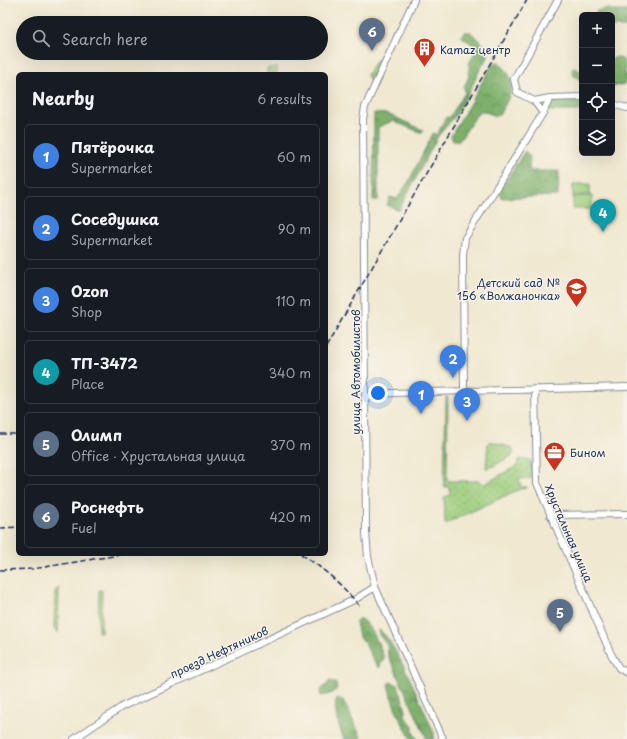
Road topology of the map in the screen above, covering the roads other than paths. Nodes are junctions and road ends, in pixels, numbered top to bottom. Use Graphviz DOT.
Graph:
graph roads {
  1 [pos="414,0"];
  2 [pos="558,0"];
  3 [pos="579,97"];
  4 [pos="550,98"];
  5 [pos="534,101"];
  6 [pos="615,105"];
  7 [pos="627,108"];
  8 [pos="543,112"];
  9 [pos="627,387"];
  10 [pos="535,389"];
  11 [pos="464,392"];
  12 [pos="365,397"];
  13 [pos="627,514"];
  14 [pos="550,515"];
  15 [pos="375,587"];
  16 [pos="627,673"];
  17 [pos="74,739"];
  18 [pos="443,739"];
  1 -- 12 [label="street, улица Автомобилистов"];
  2 -- 5 [label="street"];
  3 -- 4 [label="street"];
  4 -- 5 [label="street"];
  4 -- 8 [label="street"];
  5 -- 8 [label="street"];
  6 -- 7 [label="street"];
  8 -- 11 [label="street"];
  9 -- 10 [label="street"];
  10 -- 11 [label="street"];
  10 -- 14 [label="street, Хрустальная улица"];
  11 -- 12 [label="street"];
  12 -- 15 [label="street, улица Автомобилистов"];
  13 -- 14 [label="street"];
  14 -- 16 [label="street, Хрустальная улица"];
  15 -- 17 [label="street, проезд Нефтяников"];
  15 -- 18 [label="street, улица Автомобилистов"];
}
